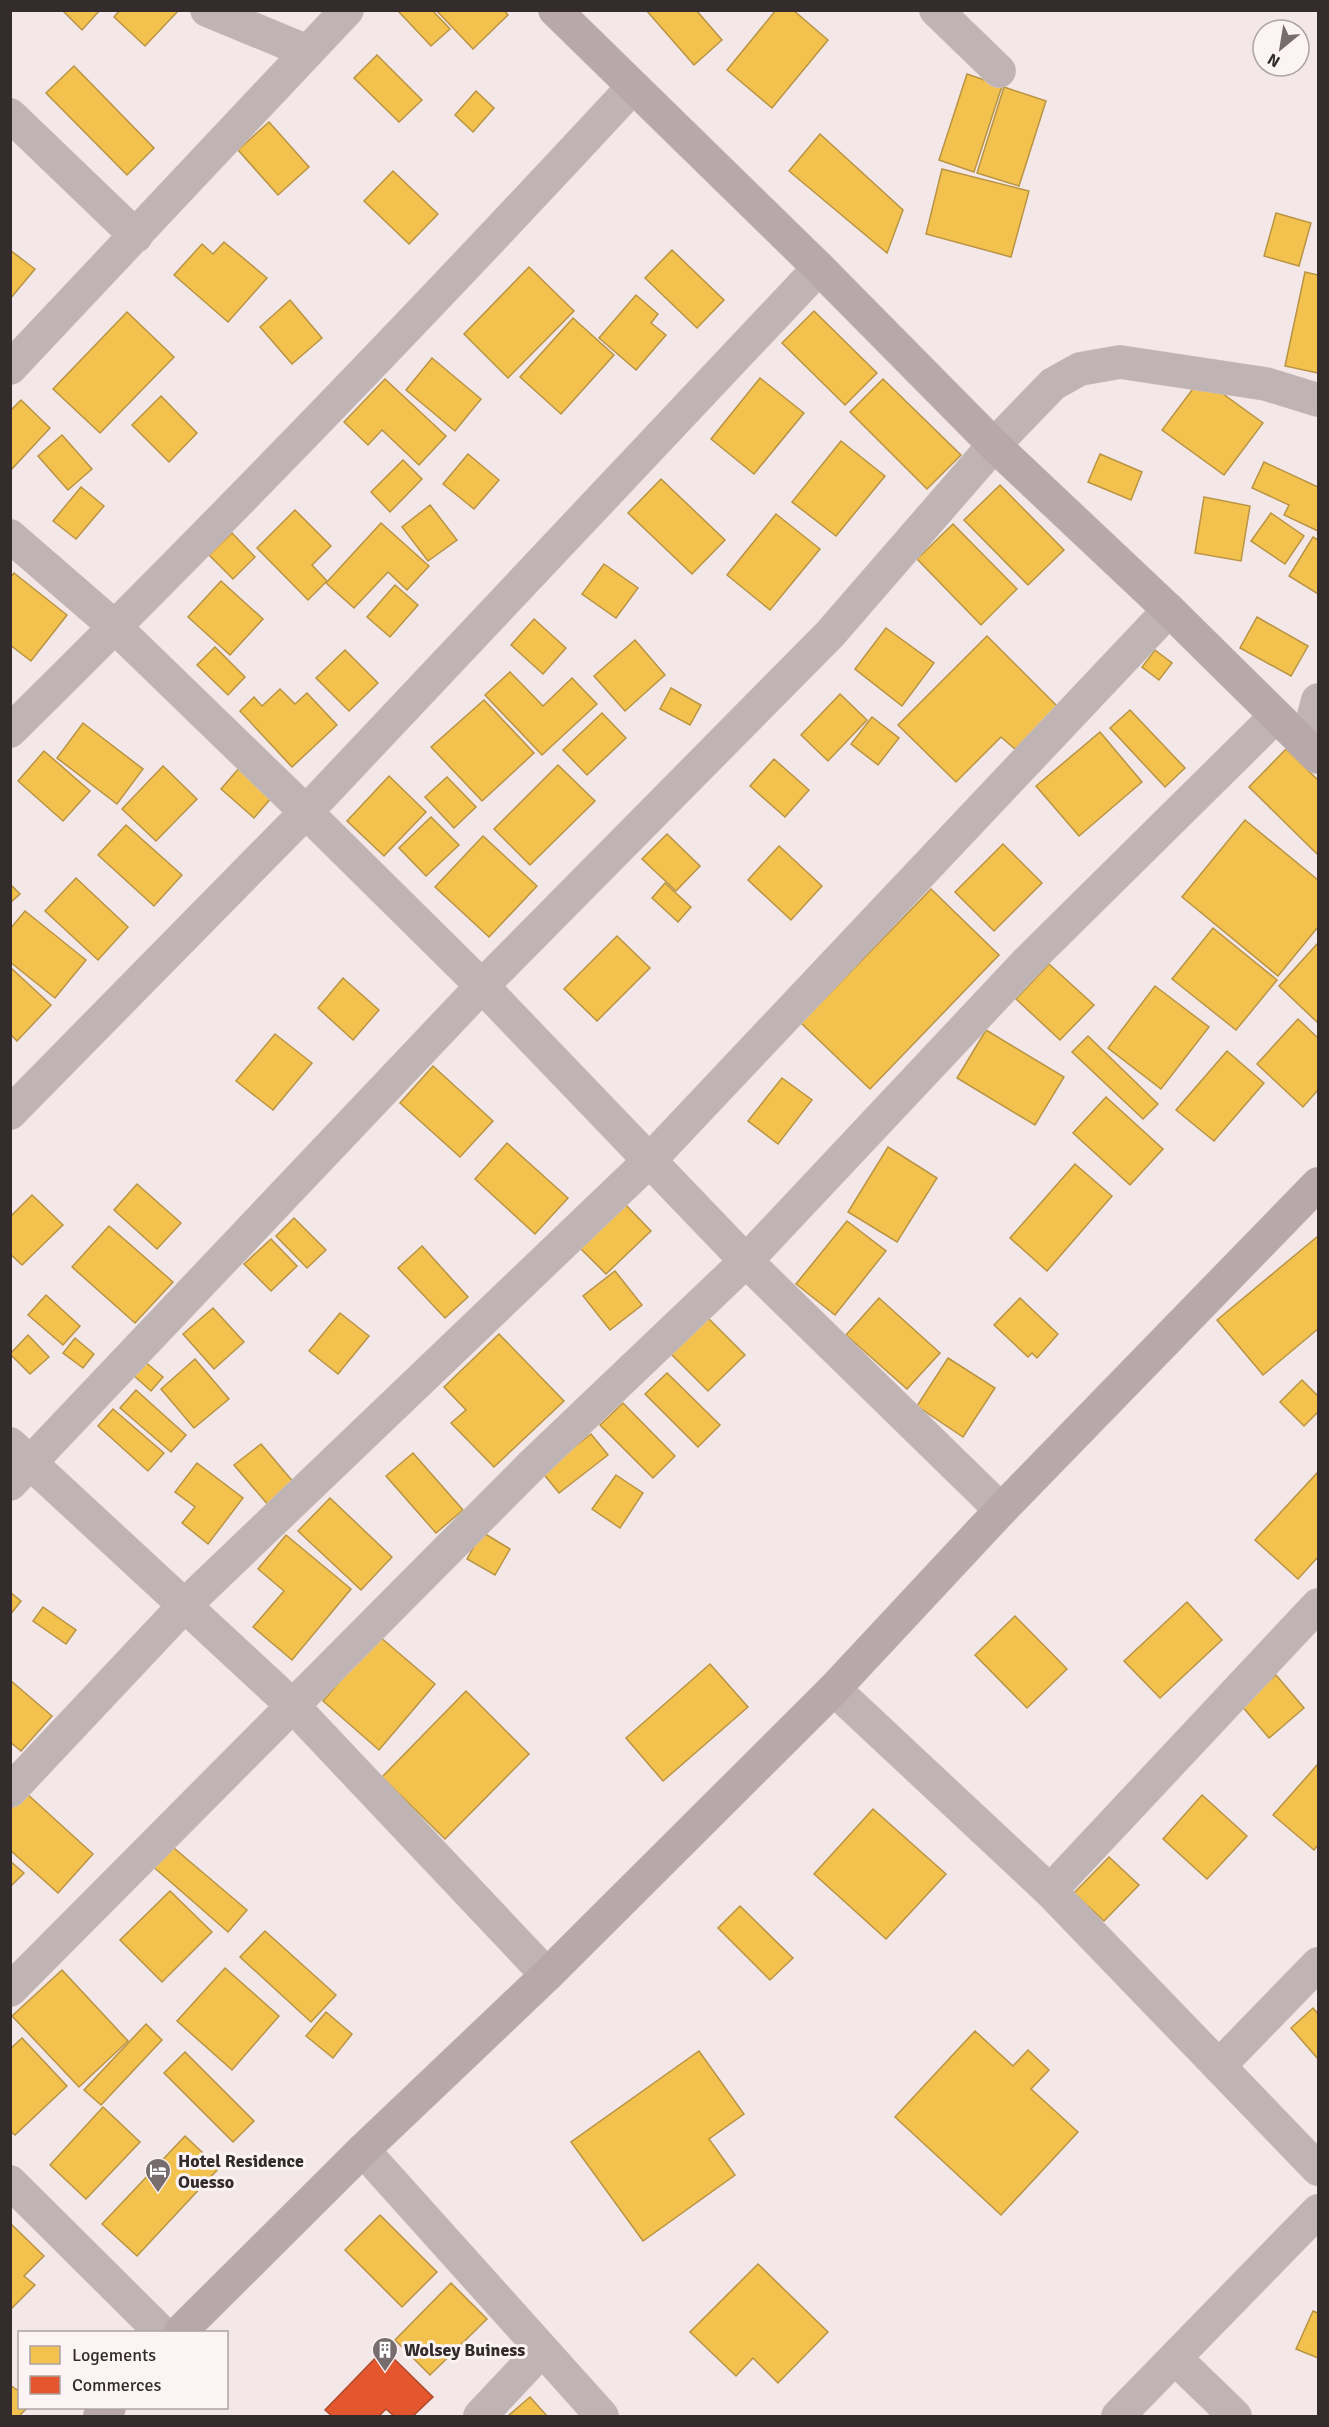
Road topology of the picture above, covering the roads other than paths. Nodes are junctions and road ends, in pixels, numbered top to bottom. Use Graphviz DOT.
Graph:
graph roads {
  1 [pos="207,10"];
  2 [pos="347,10"];
  3 [pos="936,10"];
  4 [pos="569,16"];
  5 [pos="306,51"];
  6 [pos="999,71"];
  7 [pos="633,87"];
  8 [pos="10,115"];
  9 [pos="136,236"];
  10 [pos="819,268"];
  11 [pos="10,368"];
  12 [pos="1318,400"];
  13 [pos="994,445"];
  14 [pos="10,536"];
  15 [pos="1168,610"];
  16 [pos="115,627"];
  17 [pos="1318,700"];
  18 [pos="1276,716"];
  19 [pos="10,731"];
  20 [pos="1312,751"];
  21 [pos="306,812"];
  22 [pos="482,986"];
  23 [pos="10,1113"];
  24 [pos="648,1162"];
  25 [pos="1318,1184"];
  26 [pos="746,1261"];
  27 [pos="17,1464"];
  28 [pos="1001,1510"];
  29 [pos="1318,1605"];
  30 [pos="184,1606"];
  31 [pos="834,1689"];
  32 [pos="292,1705"];
  33 [pos="10,1791"];
  34 [pos="1050,1891"];
  35 [pos="1318,1964"];
  36 [pos="547,1976"];
  37 [pos="10,1990"];
  38 [pos="1219,2066"];
  39 [pos="363,2150"];
  40 [pos="1318,2169"];
  41 [pos="10,2182"];
  42 [pos="1318,2211"];
  43 [pos="160,2331"];
  44 [pos="181,2331"];
  45 [pos="541,2351"];
  46 [pos="1175,2358"];
  47 [pos="480,2416"];
  48 [pos="602,2416"];
  49 [pos="1118,2416"];
  50 [pos="1235,2416"];
  1 -- 5 [label="street"];
  2 -- 5 [label="street"];
  3 -- 6 [label="street"];
  4 -- 7 [label="street"];
  5 -- 9 [label="street"];
  7 -- 10 [label="street"];
  7 -- 16 [label="street"];
  8 -- 9 [label="street"];
  9 -- 11 [label="street"];
  10 -- 13 [label="street"];
  10 -- 21 [label="street"];
  12 -- 13 [label="street"];
  13 -- 15 [label="street"];
  13 -- 22 [label="street"];
  14 -- 16 [label="street"];
  15 -- 18 [label="street"];
  15 -- 24 [label="street"];
  16 -- 19 [label="street"];
  16 -- 21 [label="street"];
  17 -- 20 [label="street"];
  18 -- 20 [label="street"];
  18 -- 26 [label="street"];
  21 -- 22 [label="street"];
  21 -- 23 [label="street"];
  22 -- 24 [label="street"];
  22 -- 27 [label="street"];
  24 -- 26 [label="street"];
  24 -- 30 [label="street"];
  25 -- 28 [label="street"];
  26 -- 28 [label="street"];
  26 -- 32 [label="street"];
  27 -- 30 [label="street"];
  28 -- 31 [label="street"];
  29 -- 34 [label="street"];
  30 -- 32 [label="street"];
  30 -- 33 [label="street"];
  31 -- 34 [label="street"];
  31 -- 36 [label="street"];
  32 -- 36 [label="street"];
  32 -- 37 [label="street"];
  34 -- 38 [label="street"];
  35 -- 38 [label="street"];
  36 -- 39 [label="street"];
  38 -- 40 [label="street"];
  39 -- 44 [label="street"];
  39 -- 45 [label="street"];
  41 -- 43 [label="street"];
  42 -- 46 [label="street"];
  45 -- 47 [label="street"];
  45 -- 48 [label="street"];
  46 -- 49 [label="street"];
  46 -- 50 [label="street"];
}
